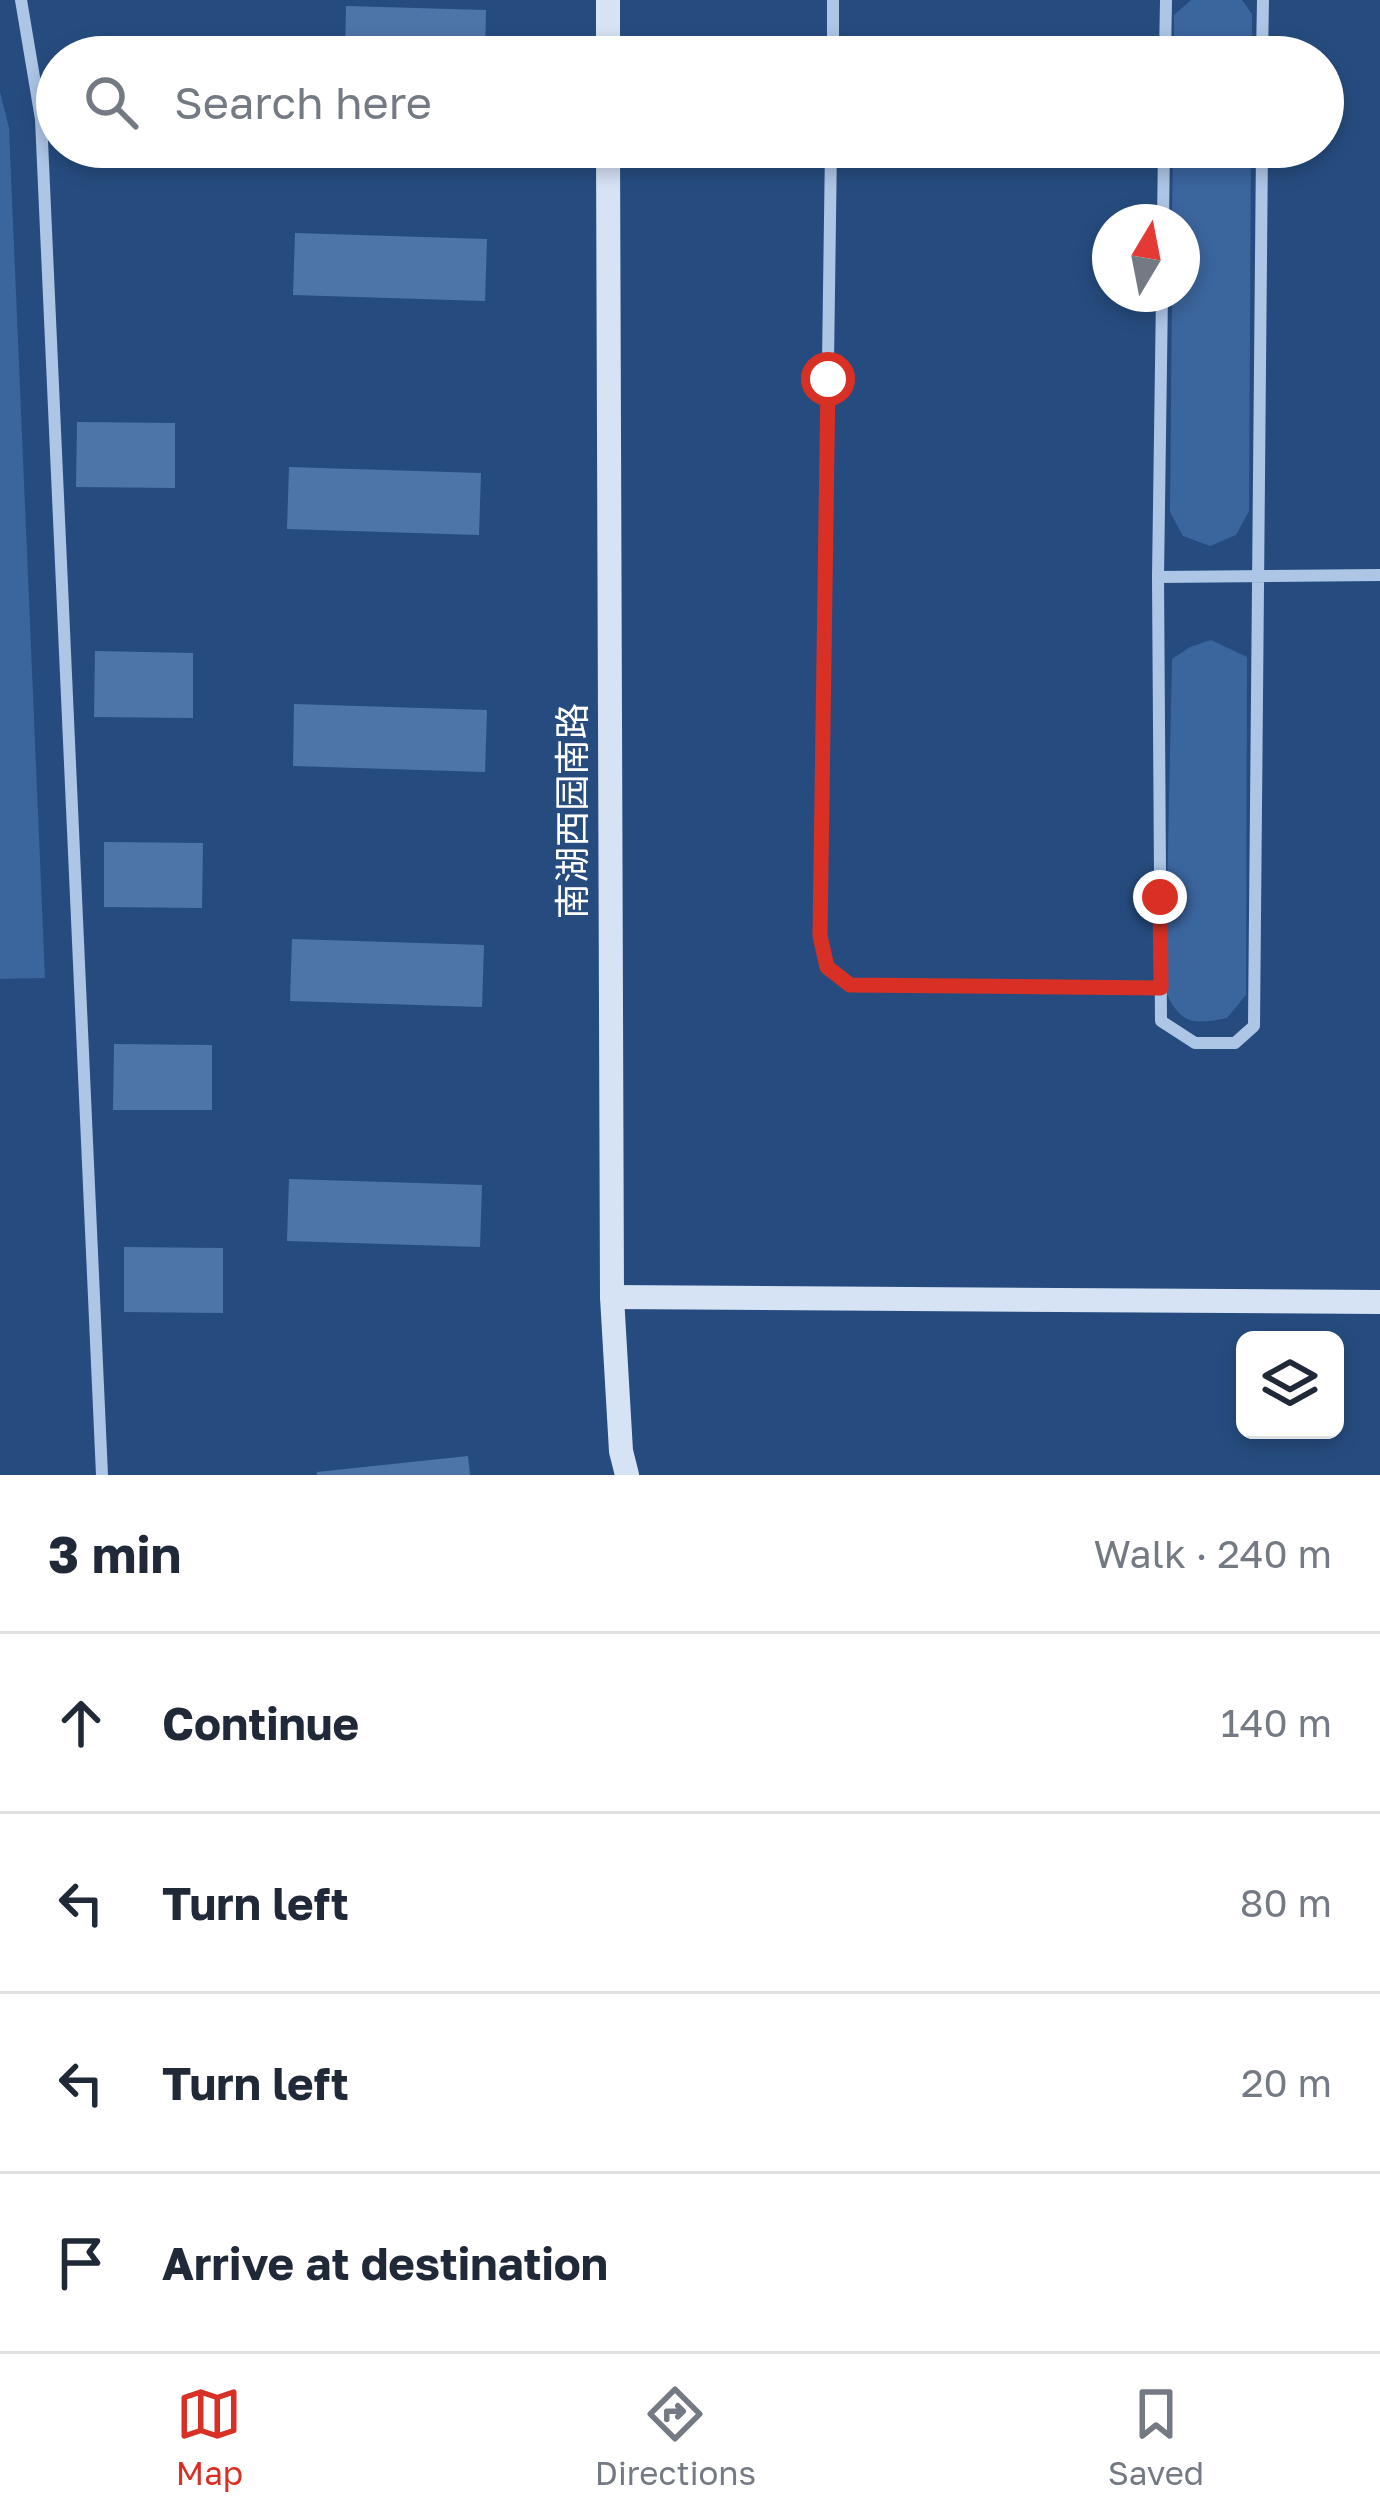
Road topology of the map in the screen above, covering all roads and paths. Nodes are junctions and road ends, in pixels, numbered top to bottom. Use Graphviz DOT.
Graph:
graph roads {
  1 [pos="21,0"];
  2 [pos="608,0"];
  3 [pos="833,0"];
  4 [pos="1166,0"];
  5 [pos="1263,0"];
  6 [pos="608,36"];
  7 [pos="832,36"];
  8 [pos="1165,36"];
  9 [pos="1262,36"];
  10 [pos="36,89"];
  11 [pos="43,168"];
  12 [pos="608,168"];
  13 [pos="831,168"];
  14 [pos="1164,168"];
  15 [pos="1262,168"];
  16 [pos="1163,204"];
  17 [pos="1162,312"];
  18 [pos="1259,574"];
  19 [pos="1380,575"];
  20 [pos="1158,577"];
  21 [pos="1161,988"];
  22 [pos="612,1297"];
  23 [pos="1380,1302"];
  24 [pos="102,1475"];
  25 [pos="627,1475"];
  1 -- 10 [label="street"];
  2 -- 6 [label="street"];
  3 -- 7 [label="street"];
  4 -- 8 [label="street"];
  5 -- 9 [label="street"];
  11 -- 24 [label="street"];
  12 -- 22 [label="street, 南湖西园南路"];
  13 -- 21 [label="street"];
  14 -- 16 [label="street"];
  15 -- 18 [label="street"];
  17 -- 20 [label="street"];
  18 -- 19 [label="street"];
  18 -- 20 [label="street"];
  18 -- 21 [label="street"];
  20 -- 21 [label="street"];
  22 -- 23 [label="street"];
  22 -- 25 [label="street, 南湖西园南路"];
}
